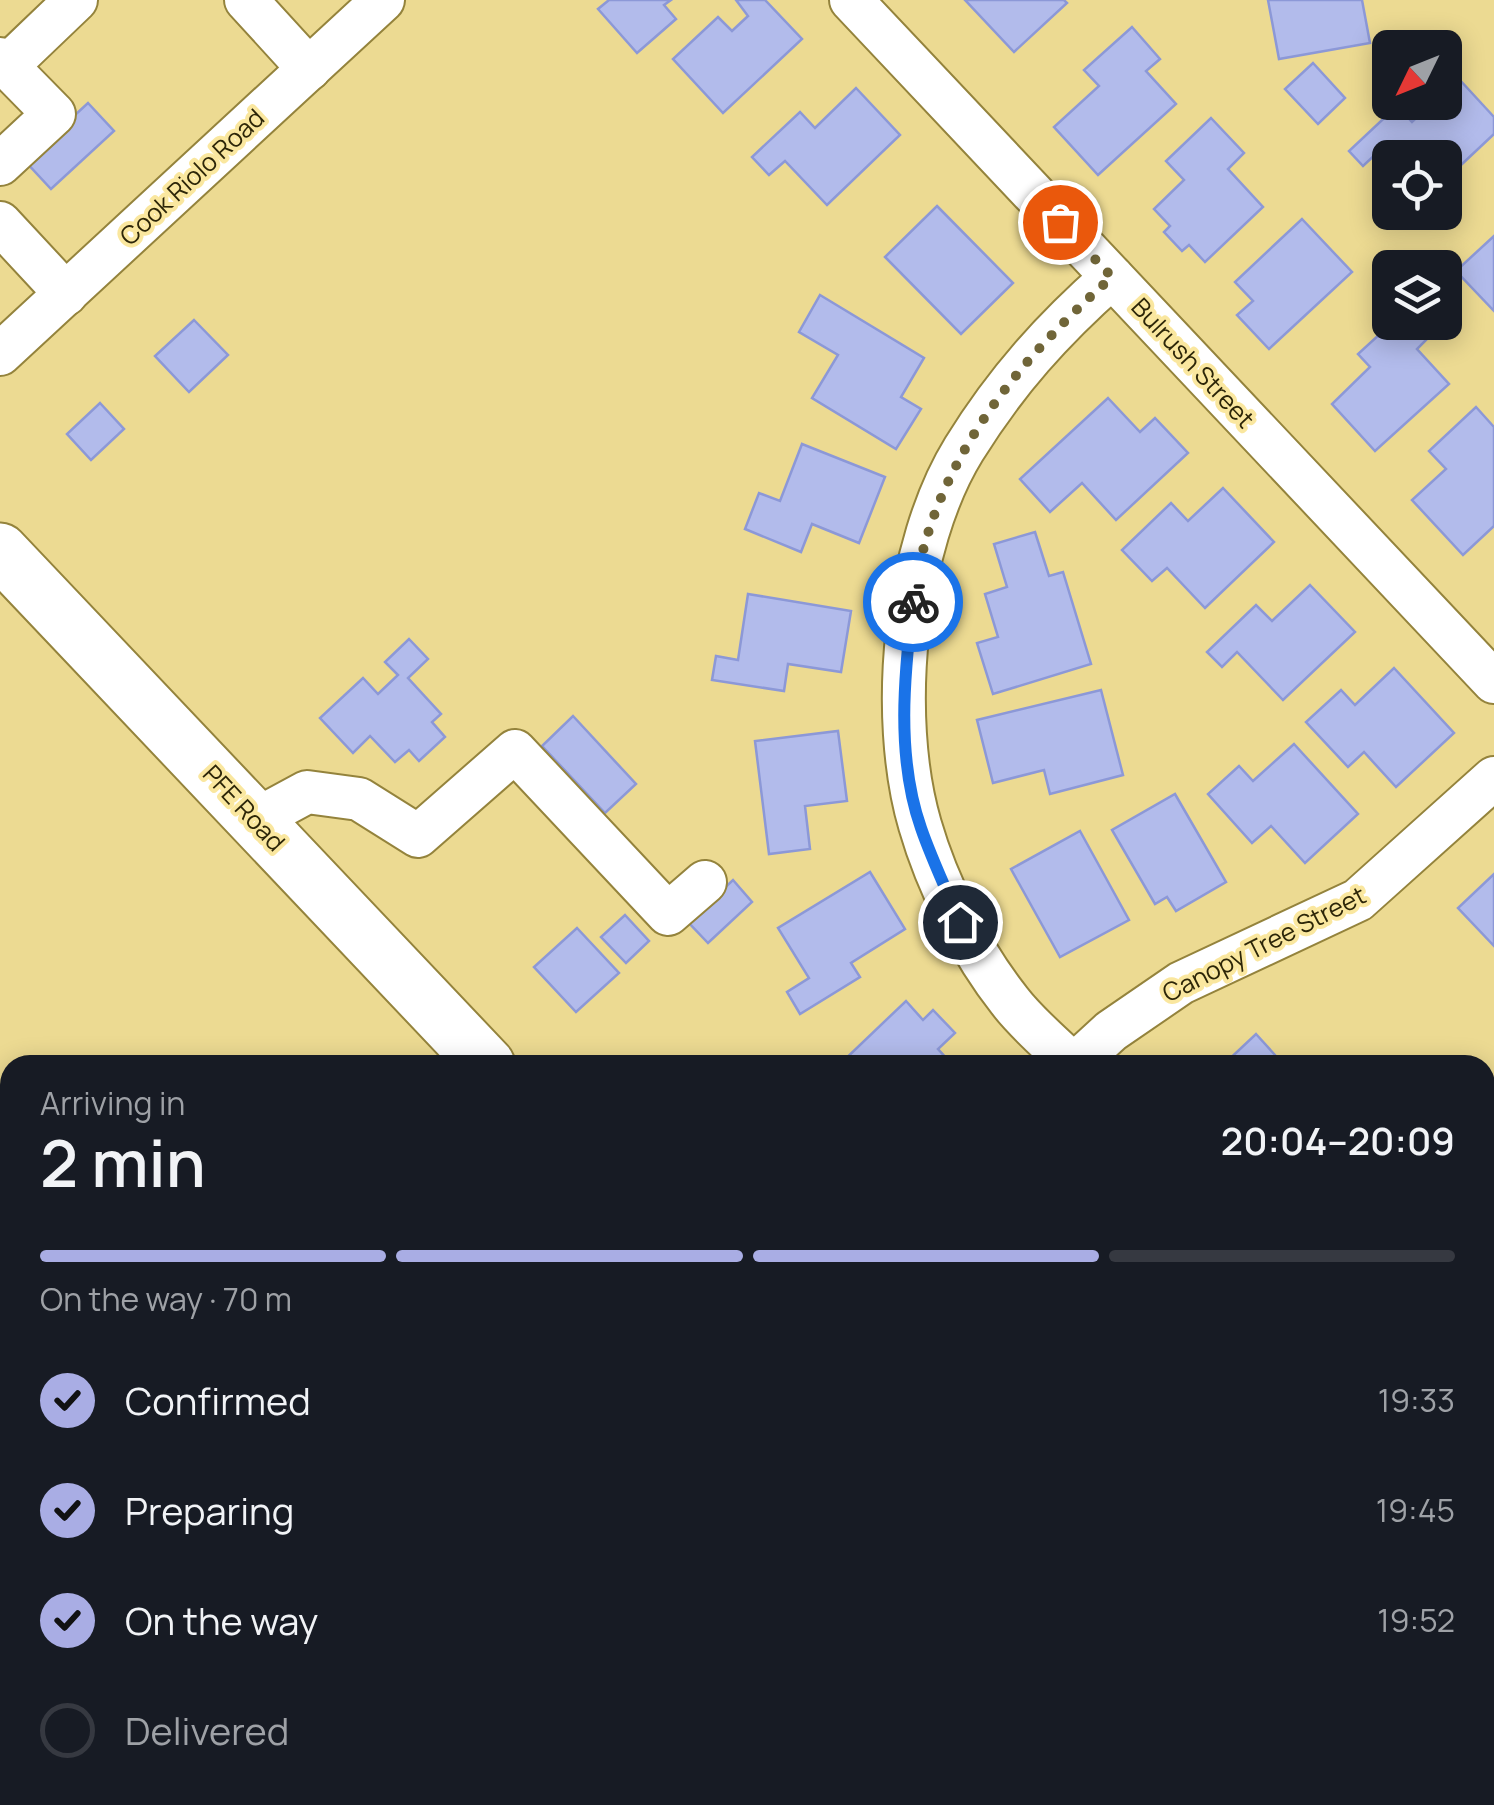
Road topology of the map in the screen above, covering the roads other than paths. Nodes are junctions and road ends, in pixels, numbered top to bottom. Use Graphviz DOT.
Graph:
graph roads {
  1 [pos="76,0"];
  2 [pos="246,0"];
  3 [pos="384,0"];
  4 [pos="851,0"];
  5 [pos="3,63"];
  6 [pos="309,69"];
  7 [pos="0,164"];
  8 [pos="0,223"];
  9 [pos="1112,277"];
  10 [pos="66,294"];
  11 [pos="0,354"];
  12 [pos="0,551"];
  13 [pos="1494,682"];
  14 [pos="1494,778"];
  15 [pos="255,820"];
  16 [pos="705,882"];
  17 [pos="478,1055"];
  18 [pos="1064,1055"];
  19 [pos="1085,1055"];
  1 -- 5 [label="street"];
  2 -- 6 [label="street"];
  3 -- 6 [label="street, Cook Riolo Road"];
  4 -- 9 [label="street, Bulrush Street"];
  5 -- 7 [label="street"];
  6 -- 10 [label="street, Cook Riolo Road"];
  8 -- 10 [label="street"];
  9 -- 13 [label="street, Bulrush Street"];
  9 -- 18 [label="street"];
  10 -- 11 [label="street, Cook Riolo Road"];
  12 -- 15 [label="main road, PFE Road"];
  14 -- 19 [label="street, Canopy Tree Street"];
  15 -- 16 [label="street"];
  15 -- 17 [label="main road, PFE Road"];
}
